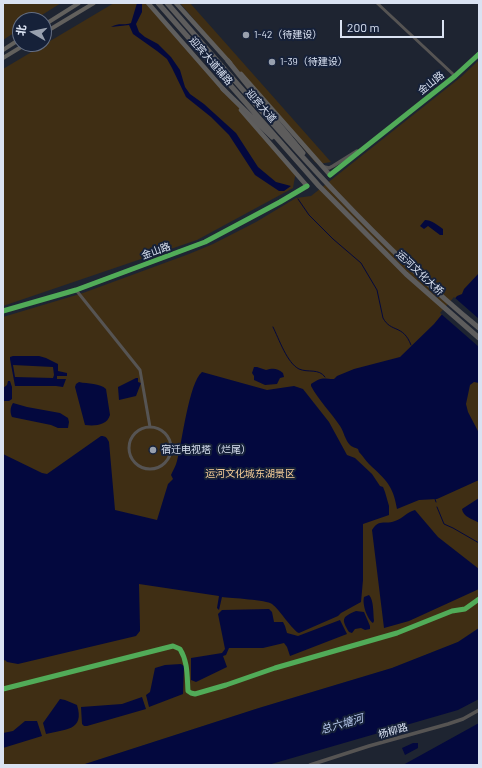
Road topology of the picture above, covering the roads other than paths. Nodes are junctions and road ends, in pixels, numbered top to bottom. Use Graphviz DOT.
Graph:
graph roads {
  1 [pos="79,3"];
  2 [pos="94,3"];
  3 [pos="148,3"];
  4 [pos="158,3"];
  5 [pos="167,3"];
  6 [pos="176,3"];
  7 [pos="377,3"];
  8 [pos="52,20"];
  9 [pos="52,28"];
  10 [pos="12,44"];
  11 [pos="3,50"];
  12 [pos="13,52"];
  13 [pos="479,54"];
  14 [pos="3,58"];
  15 [pos="228,61"];
  16 [pos="455,76"];
  17 [pos="223,89"];
  18 [pos="375,139"];
  19 [pos="324,167"];
  20 [pos="330,175"];
  21 [pos="306,186"];
  22 [pos="336,194"];
  23 [pos="334,202"];
  24 [pos="356,214"];
  25 [pos="352,219"];
  26 [pos="76,290"];
  27 [pos="3,311"];
  28 [pos="479,328"];
  29 [pos="479,338"];
  30 [pos="150,427"];
  31 [pos="479,599"];
  32 [pos="3,689"];
  33 [pos="479,710"];
  34 [pos="310,765"];
  1 -- 8 [label="main road"];
  2 -- 9 [label="main road"];
  3 -- 17 [label="main road, 迎宾大道辅路"];
  4 -- 23 [label="highway, 迎宾大道"];
  5 -- 22 [label="highway, 迎宾大道"];
  6 -- 15 [label="main road, 迎宾大道辅路"];
  7 -- 16 [label="street"];
  10 -- 11 [label="main road"];
  12 -- 14 [label="main road"];
  13 -- 16 [label="street, 金山路"];
  15 -- 19 [label="main road, 迎宾大道辅路"];
  15 -- 22 [label="highway"];
  16 -- 18 [label="street, 金山路"];
  17 -- 21 [label="main road, 迎宾大道辅路"];
  17 -- 23 [label="highway"];
  18 -- 19 [label="street, 金山路"];
  18 -- 20 [label="street, 金山路"];
  19 -- 20 [label="main road, 迎宾大道辅路"];
  21 -- 26 [label="street, 金山路"];
  22 -- 24 [label="highway, 迎宾大道"];
  23 -- 25 [label="highway, 迎宾大道"];
  24 -- 28 [label="highway, 运河文化大桥"];
  25 -- 29 [label="highway, 运河文化大桥"];
  26 -- 27 [label="street, 金山路"];
  26 -- 30 [label="street"];
  30 -- 30 [label="street"];
  31 -- 32 [label="street"];
  33 -- 34 [label="street, 杨柳路"];
}
